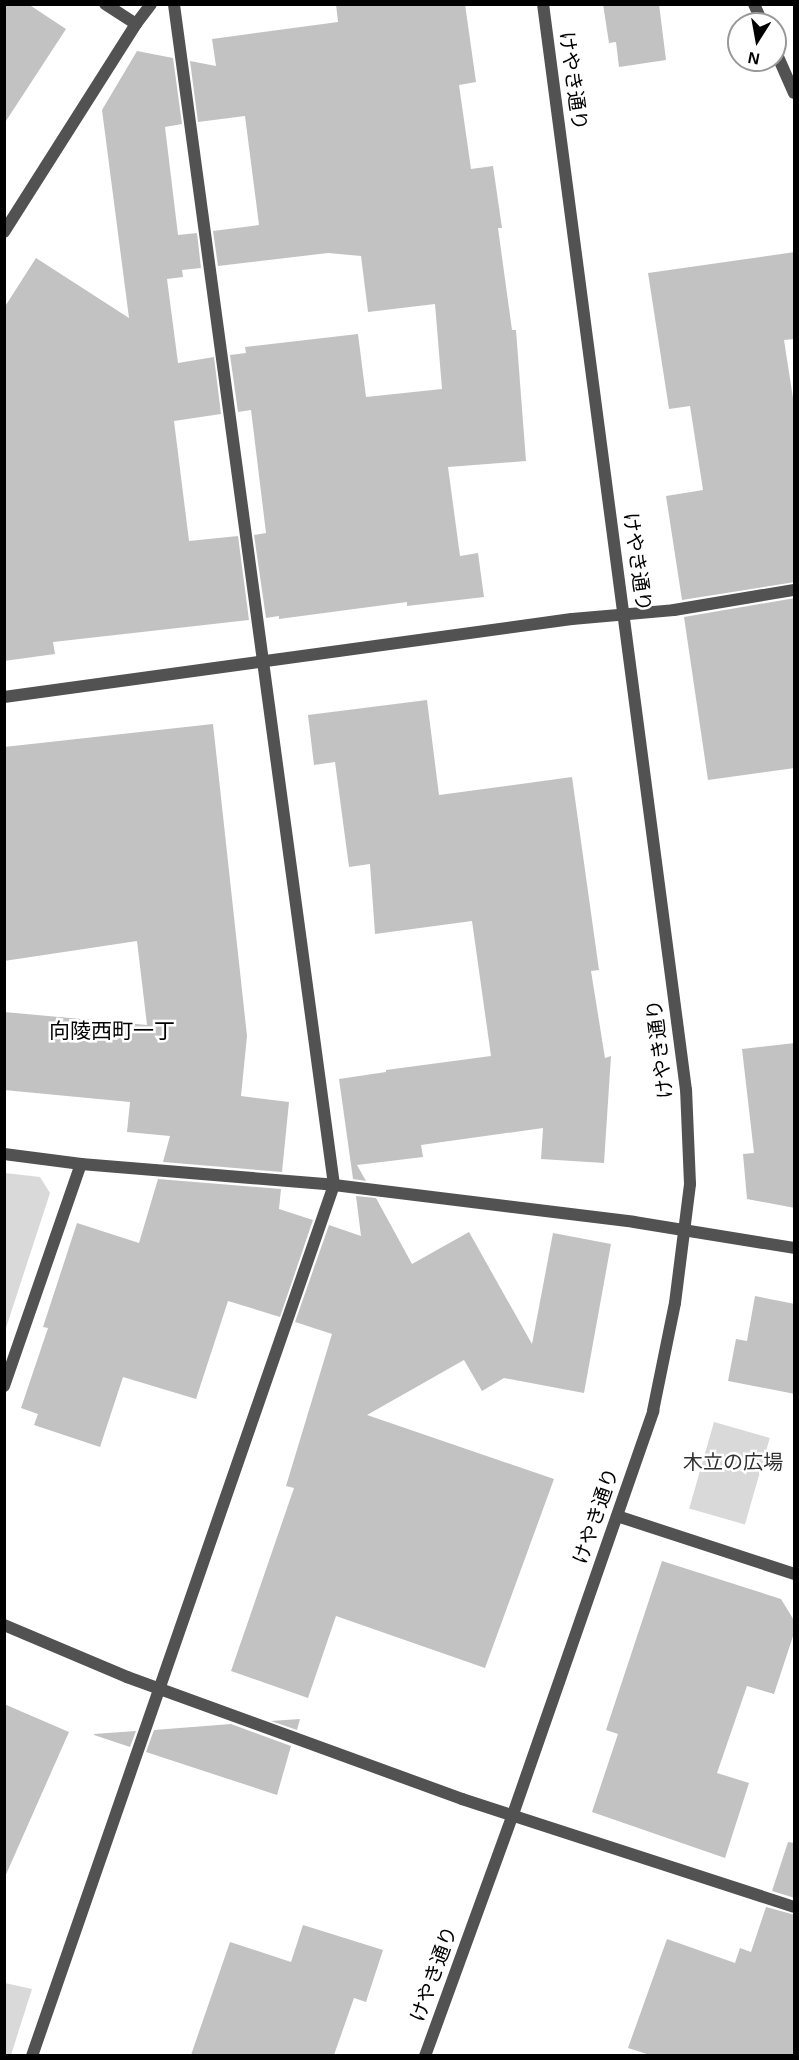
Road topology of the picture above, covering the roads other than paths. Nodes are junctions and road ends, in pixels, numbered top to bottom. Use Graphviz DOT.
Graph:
graph roads {
  1 [pos="105,4"];
  2 [pos="151,4"];
  3 [pos="174,4"];
  4 [pos="543,4"];
  5 [pos="136,24"];
  6 [pos="785,72"];
  7 [pos="795,93"];
  8 [pos="4,232"];
  9 [pos="795,590"];
  10 [pos="624,615"];
  11 [pos="264,660"];
  12 [pos="4,697"];
  13 [pos="4,1154"];
  14 [pos="81,1164"];
  15 [pos="333,1185"];
  16 [pos="685,1230"];
  17 [pos="795,1248"];
  18 [pos="4,1386"];
  19 [pos="617,1516"];
  20 [pos="795,1574"];
  21 [pos="4,1625"];
  22 [pos="158,1689"];
  23 [pos="512,1817"];
  24 [pos="795,1907"];
  25 [pos="32,2055"];
  26 [pos="425,2055"];
  1 -- 5 [label="street"];
  2 -- 5 [label="street"];
  3 -- 11 [label="street"];
  4 -- 10 [label="street, けやき通り"];
  5 -- 8 [label="street"];
  6 -- 7 [label="street"];
  9 -- 10 [label="street"];
  10 -- 11 [label="street"];
  10 -- 16 [label="street, けやき通り"];
  11 -- 12 [label="street"];
  11 -- 15 [label="street"];
  13 -- 14 [label="street"];
  14 -- 15 [label="street"];
  14 -- 18 [label="street"];
  15 -- 16 [label="street"];
  15 -- 22 [label="street"];
  16 -- 17 [label="street"];
  16 -- 19 [label="street, けやき通り"];
  19 -- 20 [label="street"];
  19 -- 23 [label="street, けやき通り"];
  21 -- 22 [label="street"];
  22 -- 23 [label="street"];
  22 -- 25 [label="street"];
  23 -- 24 [label="street"];
  23 -- 26 [label="street, けやき通り"];
}
